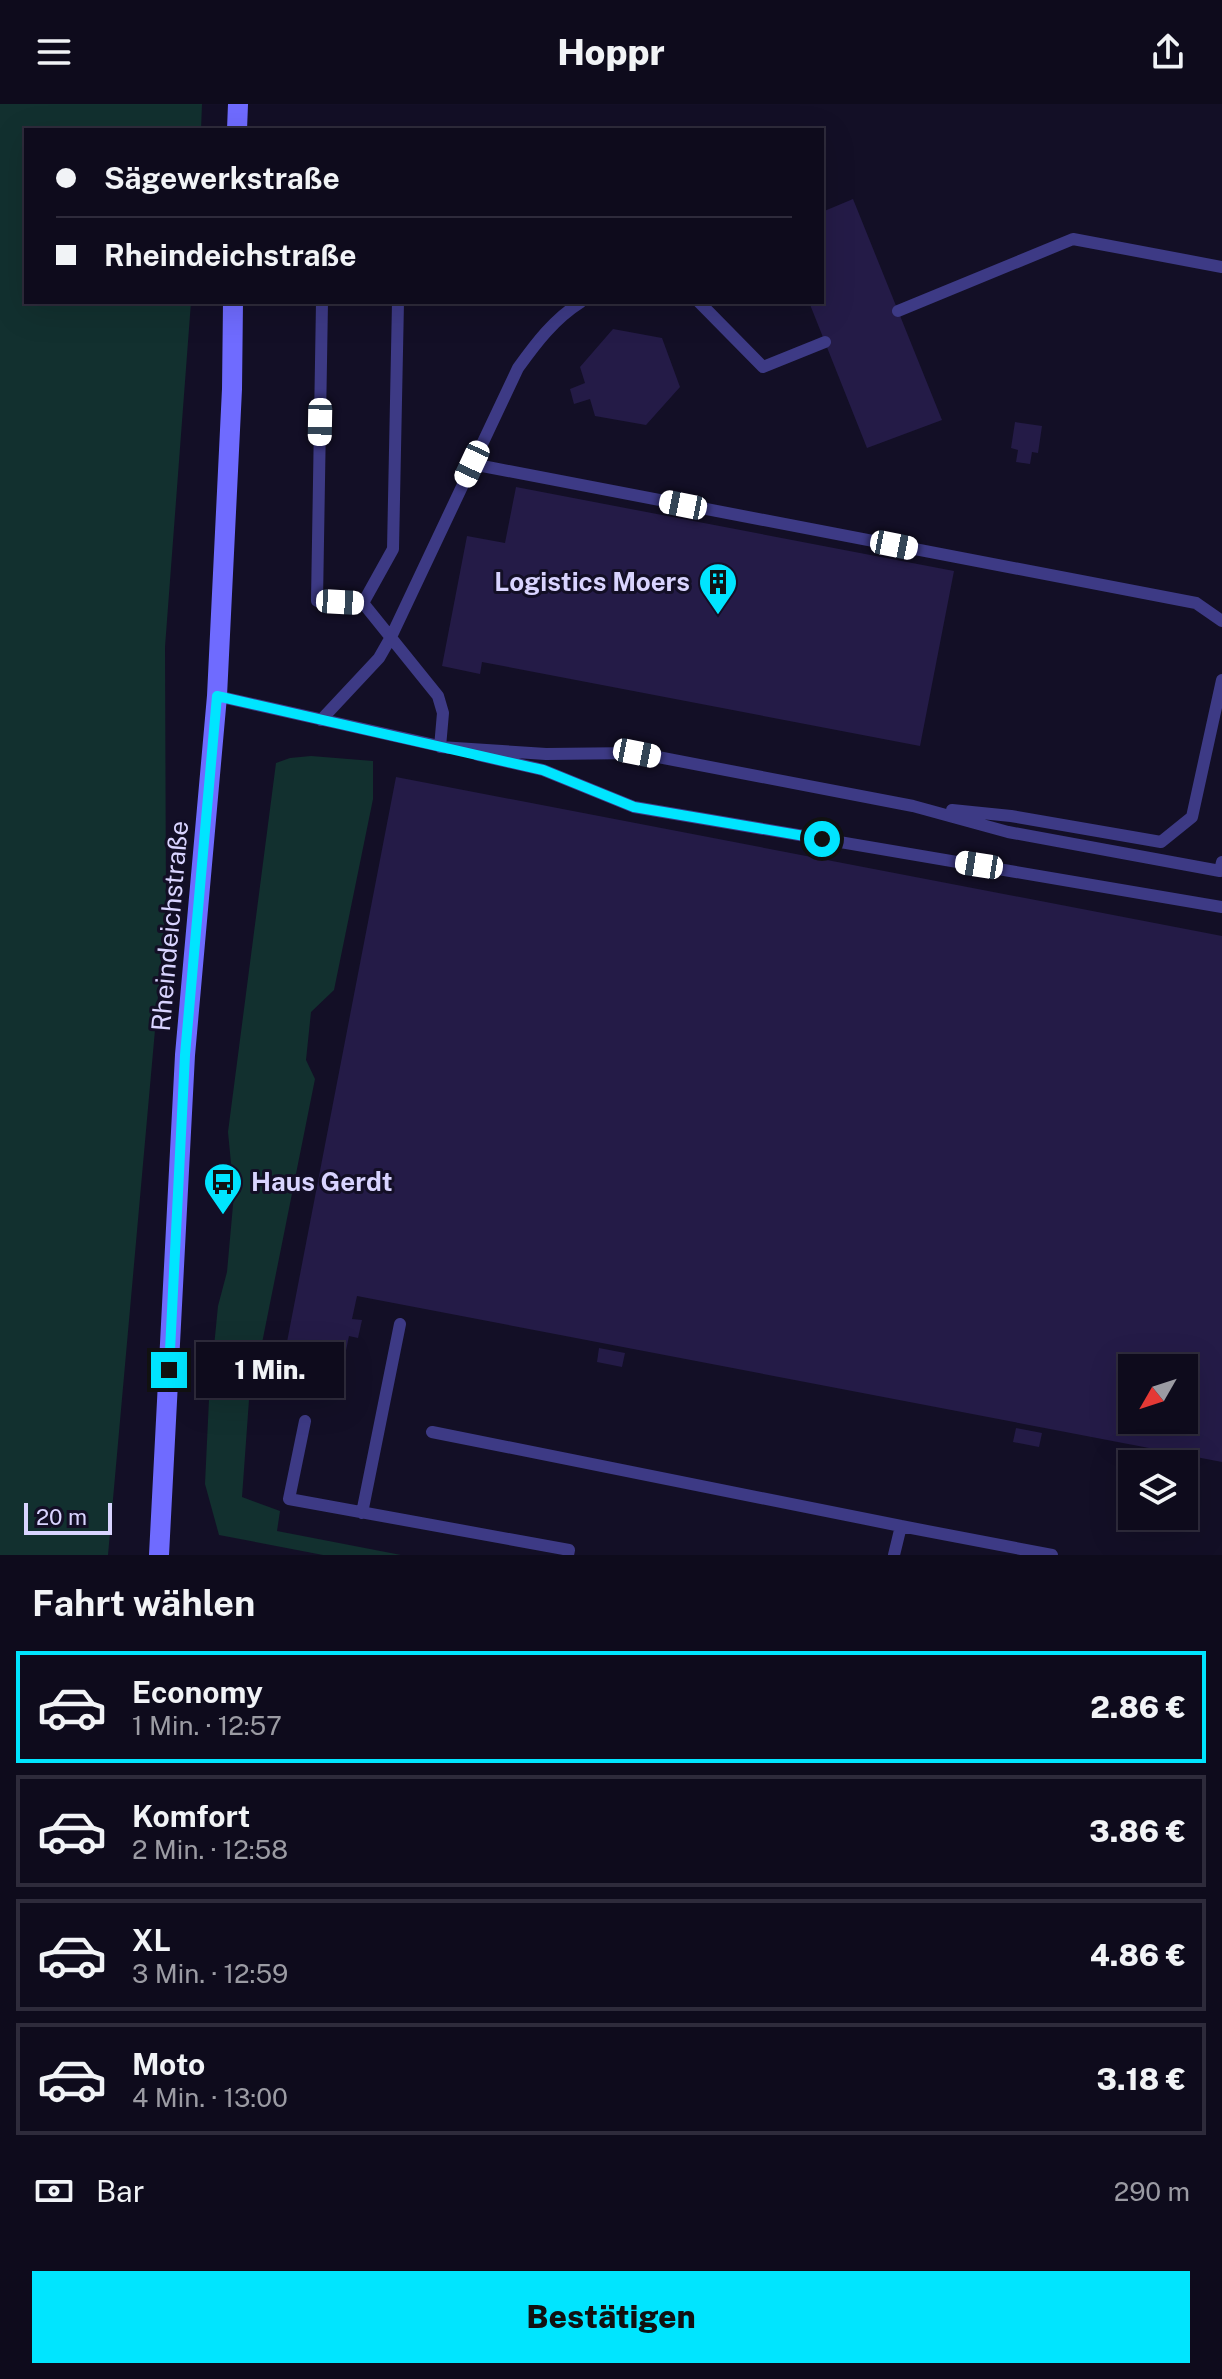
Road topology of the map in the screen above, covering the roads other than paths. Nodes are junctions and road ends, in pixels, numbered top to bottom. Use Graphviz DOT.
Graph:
graph roads {
  1 [pos="238,104"];
  2 [pos="237,128"];
  3 [pos="1222,267"];
  4 [pos="233,304"];
  5 [pos="322,304"];
  6 [pos="398,304"];
  7 [pos="578,304"];
  8 [pos="701,304"];
  9 [pos="898,311"];
  10 [pos="825,342"];
  11 [pos="472,464"];
  12 [pos="363,603"];
  13 [pos="1222,621"];
  14 [pos="391,637"];
  15 [pos="1222,680"];
  16 [pos="217,696"];
  17 [pos="321,720"];
  18 [pos="440,747"];
  19 [pos="913,806"];
  20 [pos="1221,868"];
  21 [pos="1222,907"];
  22 [pos="400,1324"];
  23 [pos="305,1421"];
  24 [pos="432,1432"];
  25 [pos="362,1513"];
  26 [pos="901,1526"];
  27 [pos="159,1555"];
  28 [pos="568,1555"];
  29 [pos="894,1555"];
  30 [pos="1052,1555"];
  1 -- 2 [label="main road"];
  3 -- 9 [label="lane"];
  4 -- 16 [label="main road, Rheindeichstraße"];
  5 -- 12 [label="lane"];
  6 -- 12 [label="lane"];
  7 -- 11 [label="lane"];
  8 -- 10 [label="lane"];
  11 -- 13 [label="lane"];
  11 -- 14 [label="lane"];
  12 -- 14 [label="lane"];
  14 -- 17 [label="lane"];
  14 -- 18 [label="lane"];
  15 -- 19 [label="lane"];
  16 -- 17 [label="lane"];
  16 -- 27 [label="main road, Rheindeichstraße"];
  17 -- 18 [label="lane"];
  18 -- 19 [label="lane"];
  18 -- 21 [label="lane"];
  19 -- 20 [label="lane"];
  22 -- 25 [label="lane"];
  23 -- 25 [label="lane"];
  24 -- 26 [label="lane"];
  25 -- 28 [label="lane"];
  26 -- 29 [label="lane"];
  26 -- 30 [label="lane"];
}
